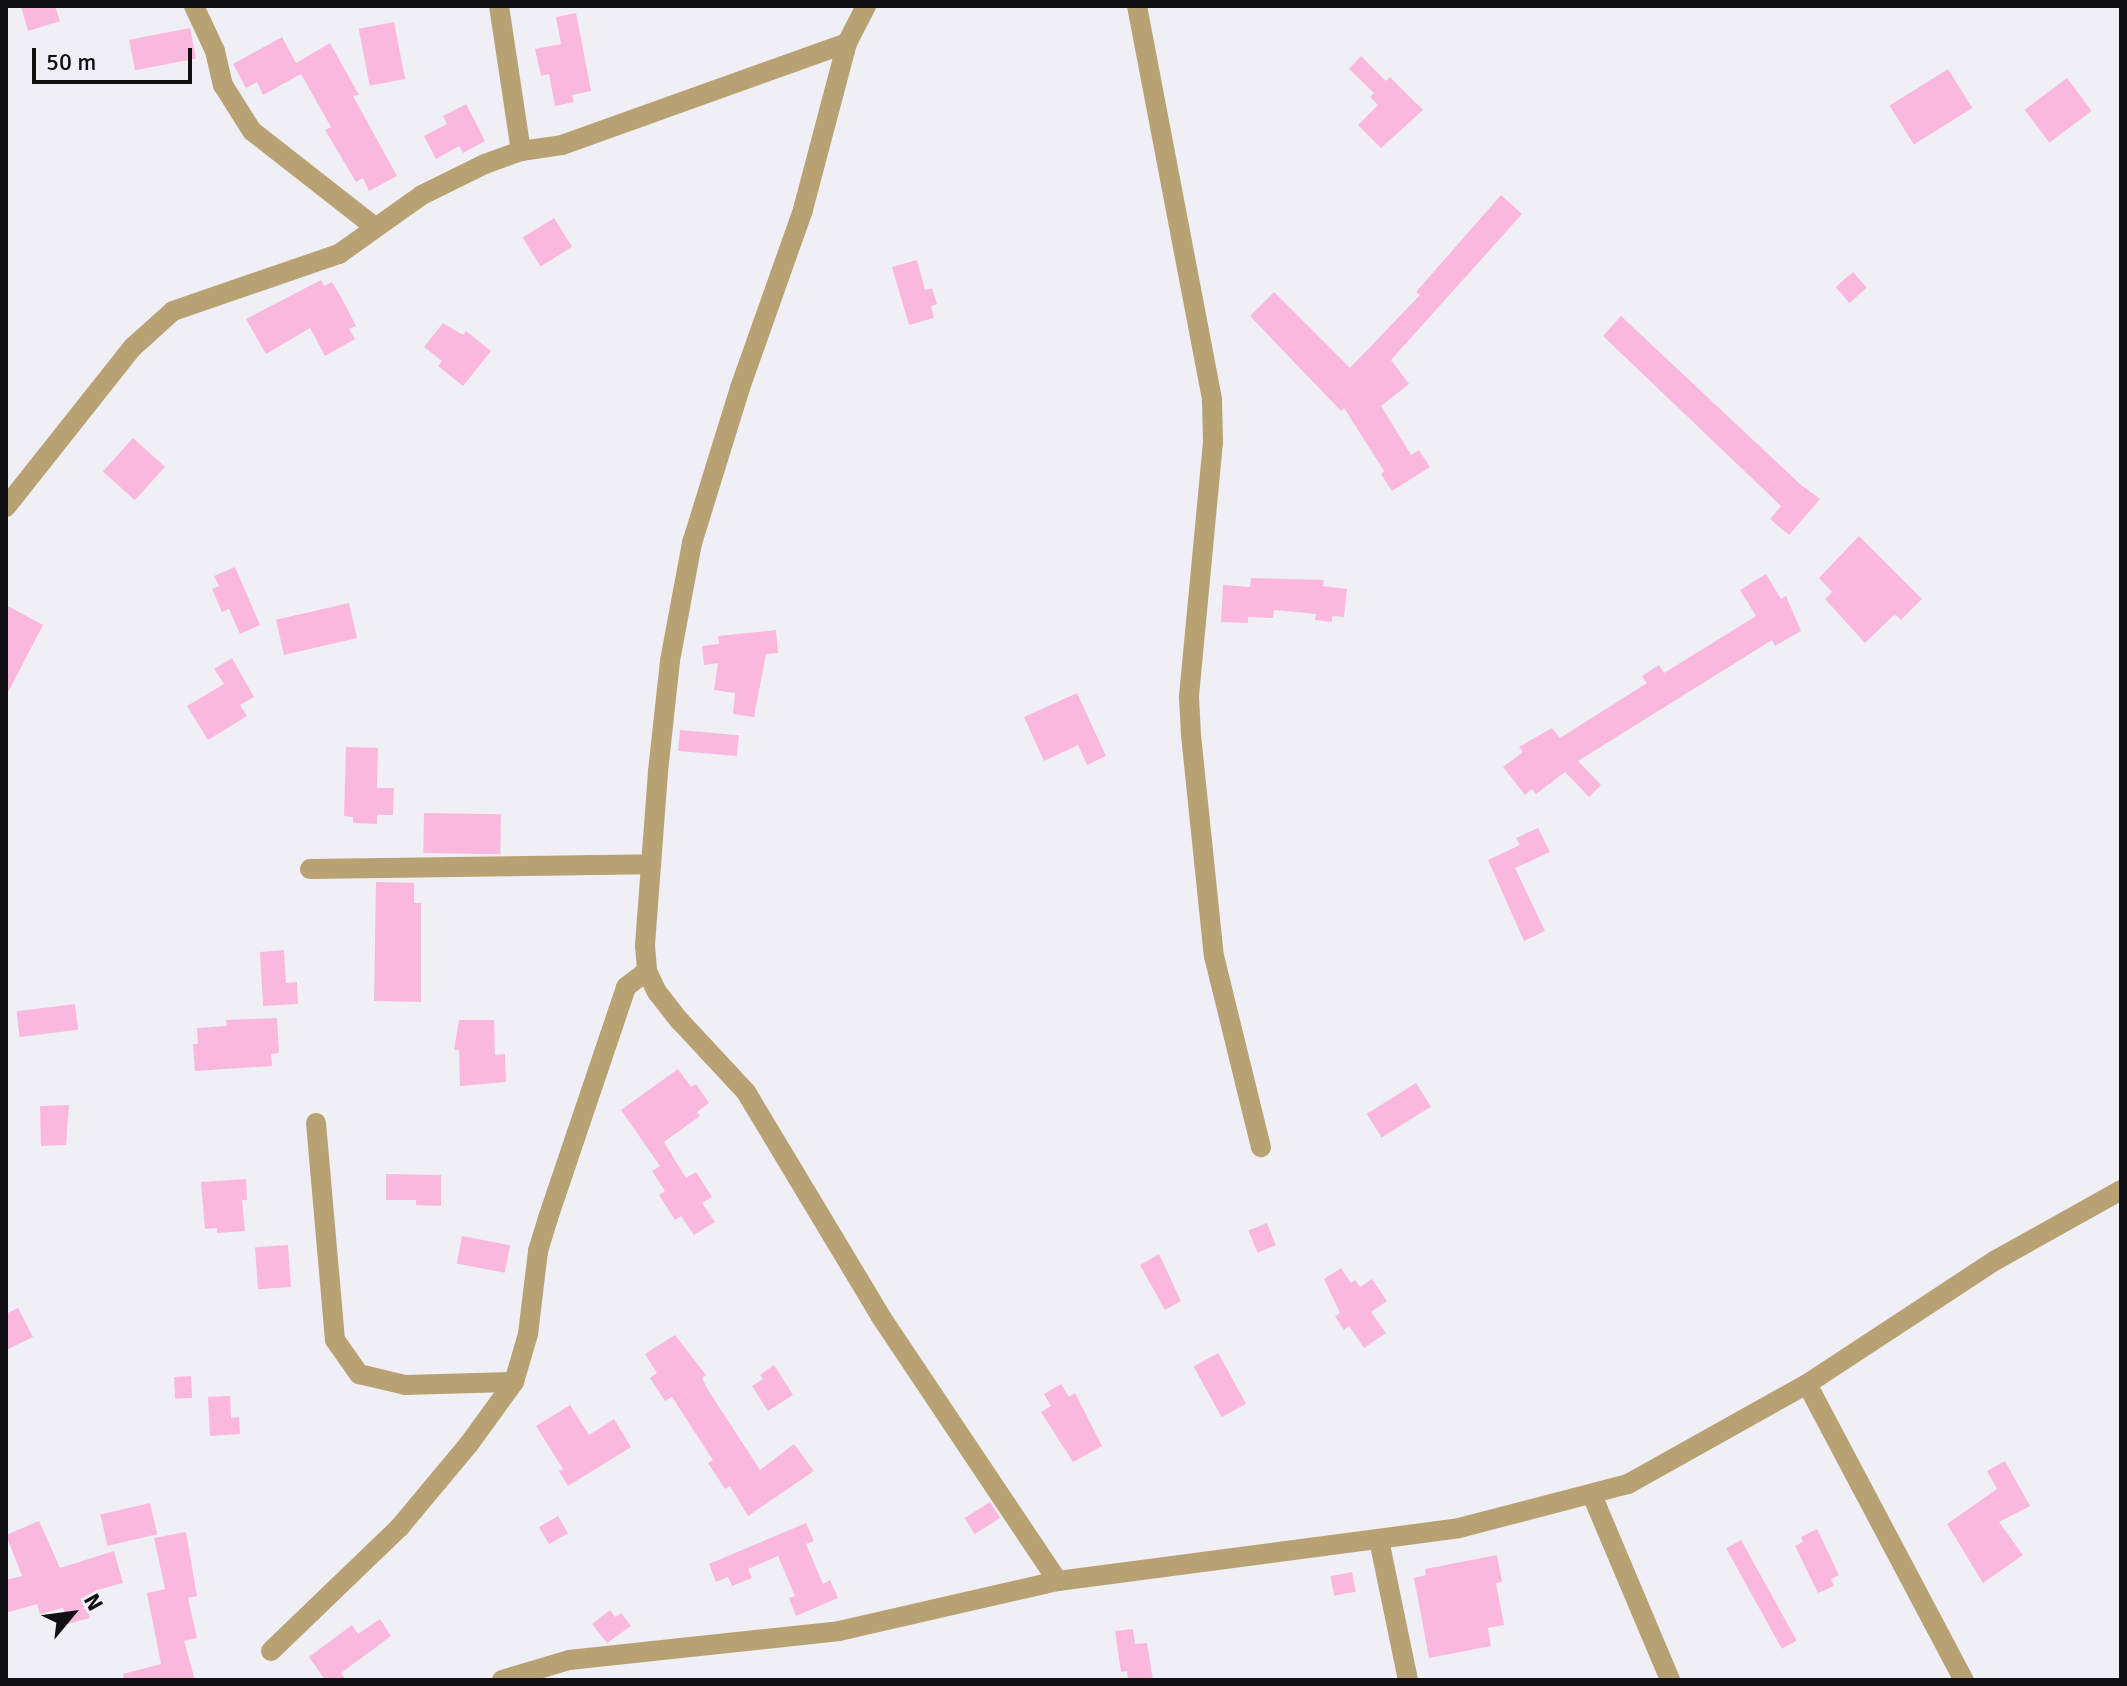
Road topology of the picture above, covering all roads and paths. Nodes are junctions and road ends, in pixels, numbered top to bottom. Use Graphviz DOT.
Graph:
graph roads {
  1 [pos="194,6"];
  2 [pos="499,6"];
  3 [pos="866,6"];
  4 [pos="1137,6"];
  5 [pos="847,43"];
  6 [pos="521,151"];
  7 [pos="375,227"];
  8 [pos="6,507"];
  9 [pos="651,864"];
  10 [pos="310,869"];
  11 [pos="647,971"];
  12 [pos="316,1123"];
  13 [pos="1261,1147"];
  14 [pos="2121,1190"];
  15 [pos="514,1382"];
  16 [pos="1807,1384"];
  17 [pos="1592,1495"];
  18 [pos="1379,1540"];
  19 [pos="1058,1581"];
  20 [pos="271,1651"];
  21 [pos="502,1680"];
  22 [pos="1408,1680"];
  23 [pos="1670,1680"];
  24 [pos="1964,1680"];
  1 -- 7 [label="street"];
  2 -- 6 [label="street"];
  3 -- 5 [label="street"];
  4 -- 13 [label="street"];
  5 -- 6 [label="street"];
  5 -- 9 [label="street"];
  6 -- 7 [label="street"];
  7 -- 8 [label="street"];
  9 -- 10 [label="street"];
  9 -- 11 [label="street"];
  11 -- 15 [label="street"];
  11 -- 19 [label="street"];
  12 -- 15 [label="street"];
  14 -- 16 [label="street"];
  15 -- 20 [label="street"];
  16 -- 17 [label="street"];
  16 -- 24 [label="street"];
  17 -- 18 [label="street"];
  17 -- 23 [label="street"];
  18 -- 19 [label="street"];
  18 -- 22 [label="street"];
  19 -- 21 [label="street"];
}
